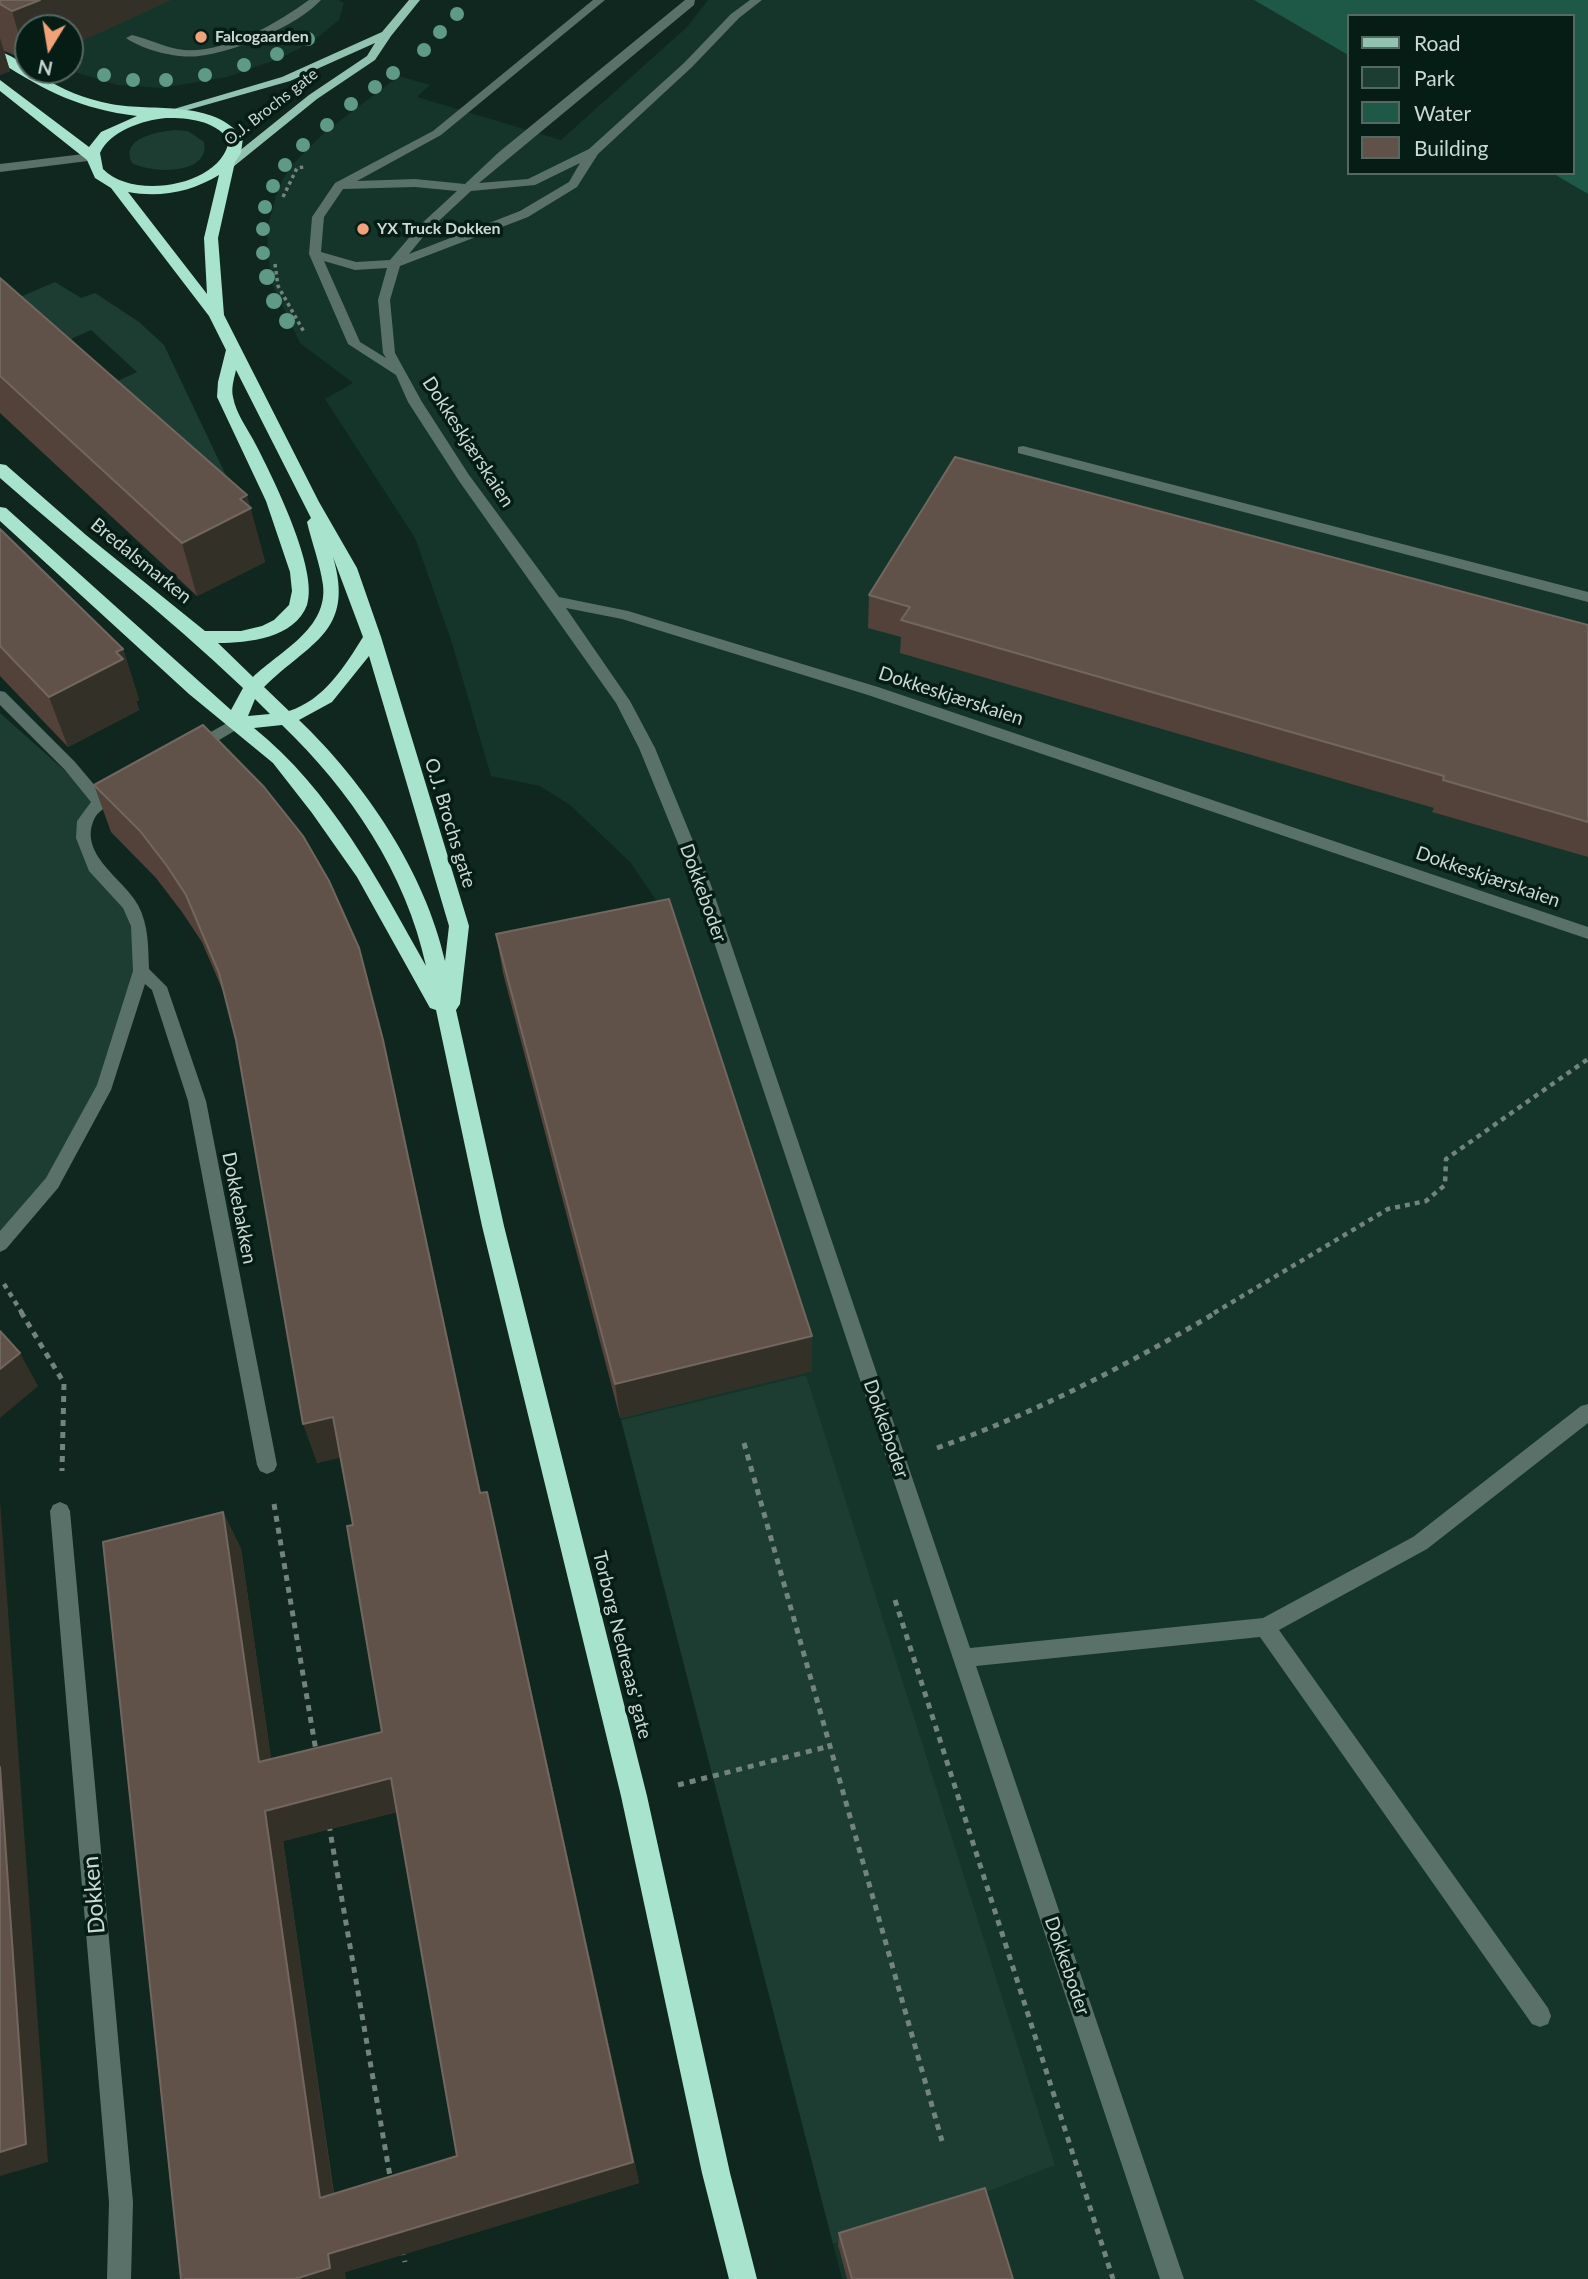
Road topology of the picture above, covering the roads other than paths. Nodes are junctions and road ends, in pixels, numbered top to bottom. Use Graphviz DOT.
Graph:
graph roads {
  1 [pos="316,0"];
  2 [pos="415,0"];
  3 [pos="600,0"];
  4 [pos="690,0"];
  5 [pos="738,0"];
  6 [pos="757,0"];
  7 [pos="735,16"];
  8 [pos="386,34"];
  9 [pos="132,38"];
  10 [pos="0,56"];
  11 [pos="0,84"];
  12 [pos="163,114"];
  13 [pos="593,152"];
  14 [pos="92,158"];
  15 [pos="229,164"];
  16 [pos="0,168"];
  17 [pos="116,185"];
  18 [pos="339,186"];
  19 [pos="468,188"];
  20 [pos="315,254"];
  21 [pos="394,264"];
  22 [pos="216,315"];
  23 [pos="234,350"];
  24 [pos="403,375"];
  25 [pos="1023,450"];
  26 [pos="0,469"];
  27 [pos="311,502"];
  28 [pos="0,512"];
  29 [pos="1588,597"];
  30 [pos="554,601"];
  31 [pos="201,637"];
  32 [pos="372,638"];
  33 [pos="255,686"];
  34 [pos="0,696"];
  35 [pos="288,718"];
  36 [pos="236,723"];
  37 [pos="177,757"];
  38 [pos="133,783"];
  39 [pos="100,802"];
  40 [pos="1588,933"];
  41 [pos="141,971"];
  42 [pos="448,1023"];
  43 [pos="0,1244"];
  44 [pos="1588,1412"];
  45 [pos="267,1465"];
  46 [pos="60,1511"];
  47 [pos="1265,1627"];
  48 [pos="964,1658"];
  49 [pos="1541,2016"];
  50 [pos="119,2279"];
  51 [pos="743,2279"];
  52 [pos="1172,2279"];
  1 -- 9 [label="street"];
  2 -- 8 [label="main road, O.J. Brochs gate"];
  3 -- 18 [label="street, Dokkeskjærskaien"];
  4 -- 19 [label="street, Dokkeskjærskaien"];
  5 -- 7 [label="street"];
  6 -- 7 [label="street"];
  7 -- 13 [label="street"];
  8 -- 12 [label="main road, O.J. Brochs gate"];
  8 -- 15 [label="main road, O.J. Brochs gate"];
  10 -- 12 [label="highway"];
  11 -- 14 [label="highway, O.J. Brochs gate"];
  12 -- 14 [label="highway"];
  12 -- 15 [label="highway"];
  13 -- 19 [label="street"];
  13 -- 21 [label="street"];
  14 -- 16 [label="street"];
  14 -- 17 [label="highway, O.J. Brochs gate"];
  15 -- 17 [label="highway"];
  15 -- 22 [label="highway, O.J. Brochs gate"];
  17 -- 22 [label="highway, O.J. Brochs gate"];
  18 -- 19 [label="street"];
  18 -- 20 [label="street, Dokkeskjærskaien"];
  19 -- 21 [label="street, Dokkeskjærskaien"];
  20 -- 21 [label="street"];
  20 -- 24 [label="street, Dokkeskjærskaien"];
  21 -- 24 [label="street, Dokkeskjærskaien"];
  22 -- 23 [label="highway, O.J. Brochs gate"];
  23 -- 27 [label="highway, O.J. Brochs gate"];
  23 -- 31 [label="highway"];
  24 -- 30 [label="street, Dokkeskjærskaien"];
  25 -- 29 [label="street"];
  26 -- 31 [label="highway, Bredalsmarken"];
  27 -- 32 [label="highway, O.J. Brochs gate"];
  27 -- 33 [label="highway, O.J. Brochs gate"];
  28 -- 36 [label="highway"];
  30 -- 40 [label="street, Dokkeskjærskaien"];
  30 -- 48 [label="street, Dokkeboder"];
  31 -- 33 [label="highway, Bredalsmarken"];
  32 -- 35 [label="highway"];
  32 -- 42 [label="highway, O.J. Brochs gate"];
  33 -- 35 [label="highway"];
  33 -- 36 [label="highway, O.J. Brochs gate"];
  34 -- 39 [label="street"];
  35 -- 36 [label="highway"];
  35 -- 42 [label="highway, Torborg Nedreaas' gate"];
  36 -- 37 [label="street"];
  36 -- 42 [label="highway, Torborg Nedreaas' gate"];
  38 -- 39 [label="street"];
  39 -- 41 [label="street"];
  41 -- 43 [label="street"];
  41 -- 45 [label="street, Dokkebakken"];
  42 -- 51 [label="highway, Torborg Nedreaas' gate"];
  44 -- 47 [label="street"];
  46 -- 50 [label="street, Dokken"];
  47 -- 48 [label="street"];
  47 -- 49 [label="street"];
  48 -- 52 [label="street, Dokkeboder"];
}
